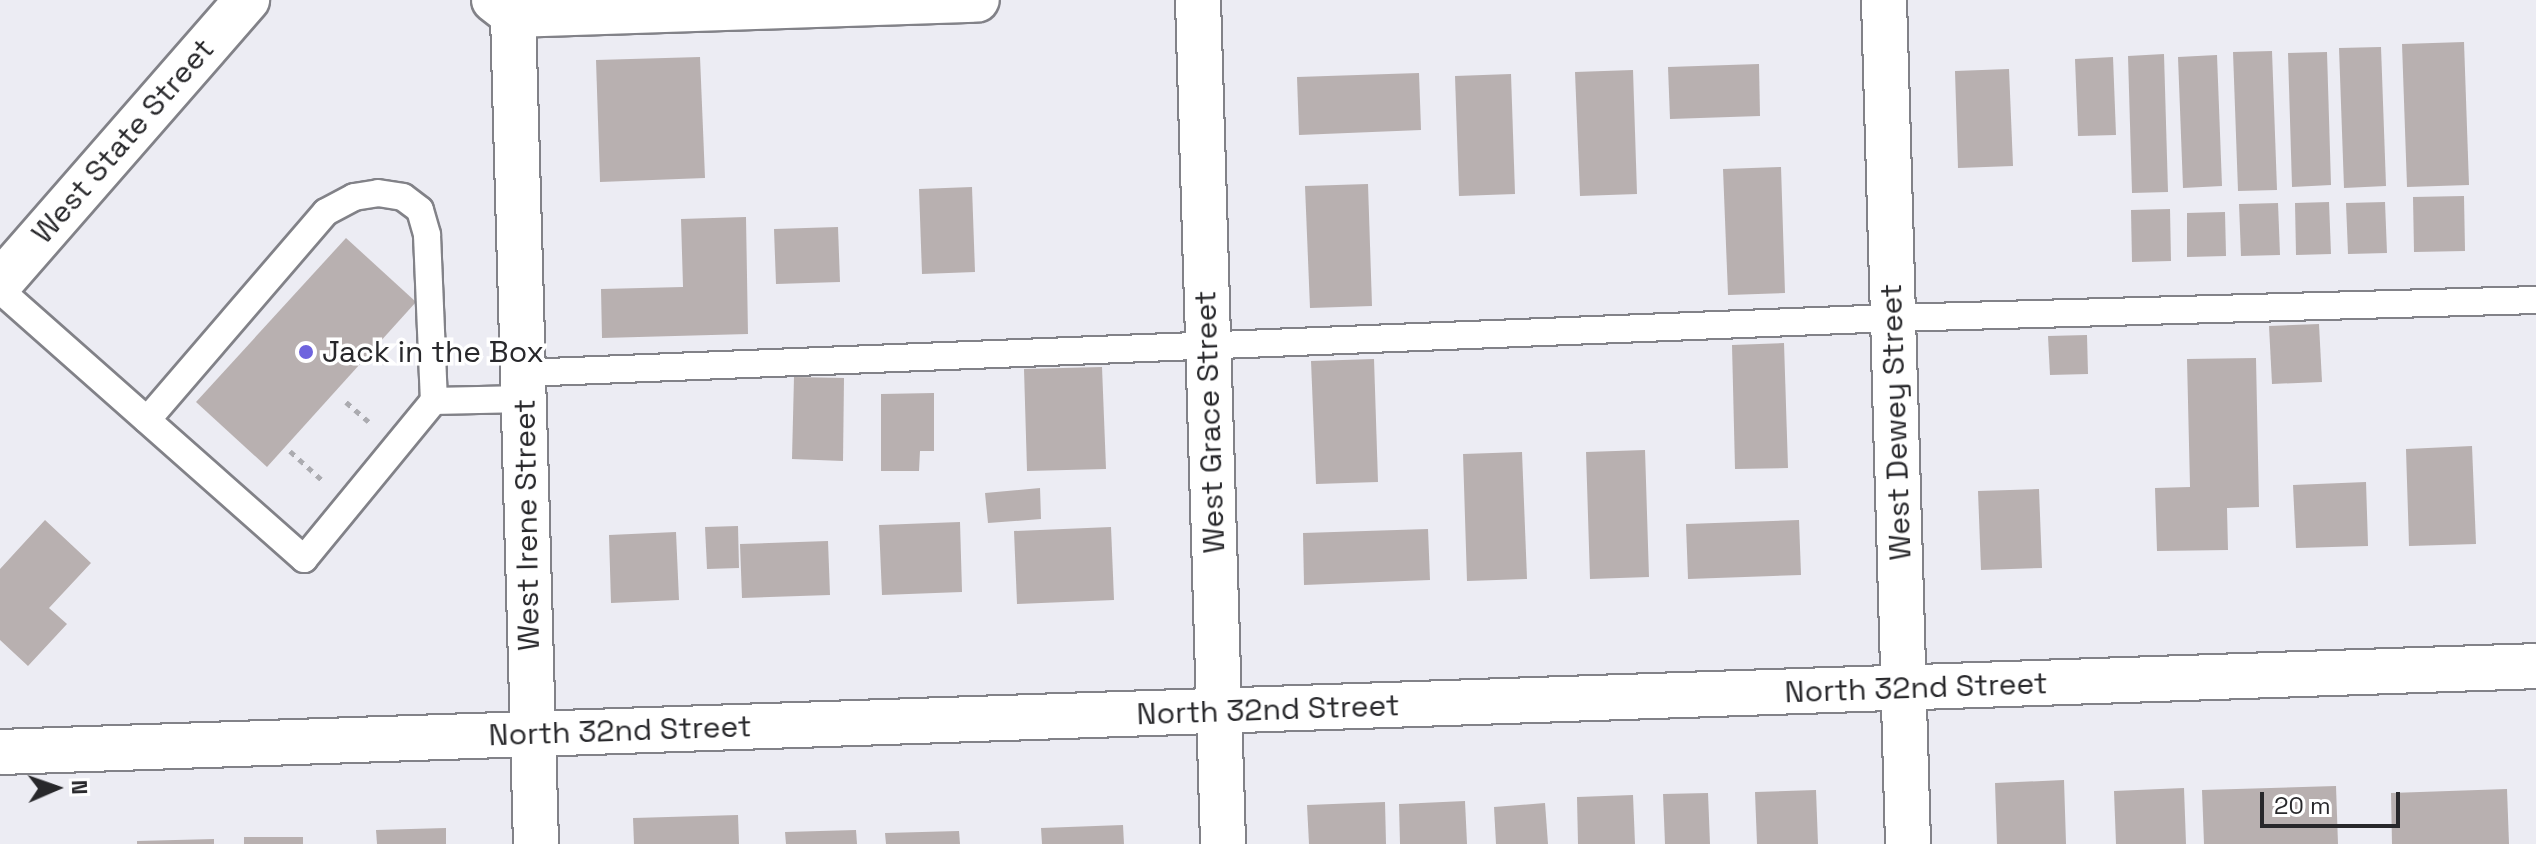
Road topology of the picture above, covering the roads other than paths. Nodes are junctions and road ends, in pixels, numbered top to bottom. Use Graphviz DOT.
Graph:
graph roads {
  1 [pos="247,0"];
  2 [pos="977,0"];
  3 [pos="1198,0"];
  4 [pos="1884,0"];
  5 [pos="769,3"];
  6 [pos="504,7"];
  7 [pos="0,283"];
  8 [pos="0,290"];
  9 [pos="2536,300"];
  10 [pos="1893,318"];
  11 [pos="1208,347"];
  12 [pos="524,386"];
  13 [pos="434,401"];
  14 [pos="147,420"];
  15 [pos="2536,666"];
  16 [pos="1904,688"];
  17 [pos="1219,712"];
  18 [pos="533,734"];
  19 [pos="0,752"];
  20 [pos="536,844"];
  21 [pos="1223,844"];
  22 [pos="1908,844"];
  1 -- 7 [label="street, West State Street"];
  2 -- 5 [label="street"];
  3 -- 11 [label="street, West Grace Street"];
  4 -- 10 [label="street, West Dewey Street"];
  5 -- 6 [label="street"];
  6 -- 12 [label="street, West Irene Street"];
  8 -- 14 [label="lane"];
  9 -- 10 [label="lane"];
  10 -- 11 [label="lane"];
  10 -- 16 [label="street, West Dewey Street"];
  11 -- 12 [label="lane"];
  11 -- 17 [label="street, West Grace Street"];
  12 -- 13 [label="lane"];
  12 -- 18 [label="street, West Irene Street"];
  13 -- 14 [label="lane"];
  13 -- 14 [label="lane"];
  15 -- 16 [label="street, North 32nd Street"];
  16 -- 17 [label="street, North 32nd Street"];
  16 -- 22 [label="street, West Dewey Street"];
  17 -- 18 [label="street, North 32nd Street"];
  17 -- 21 [label="street, West Grace Street"];
  18 -- 19 [label="street, North 32nd Street"];
  18 -- 20 [label="street, West Irene Street"];
}
